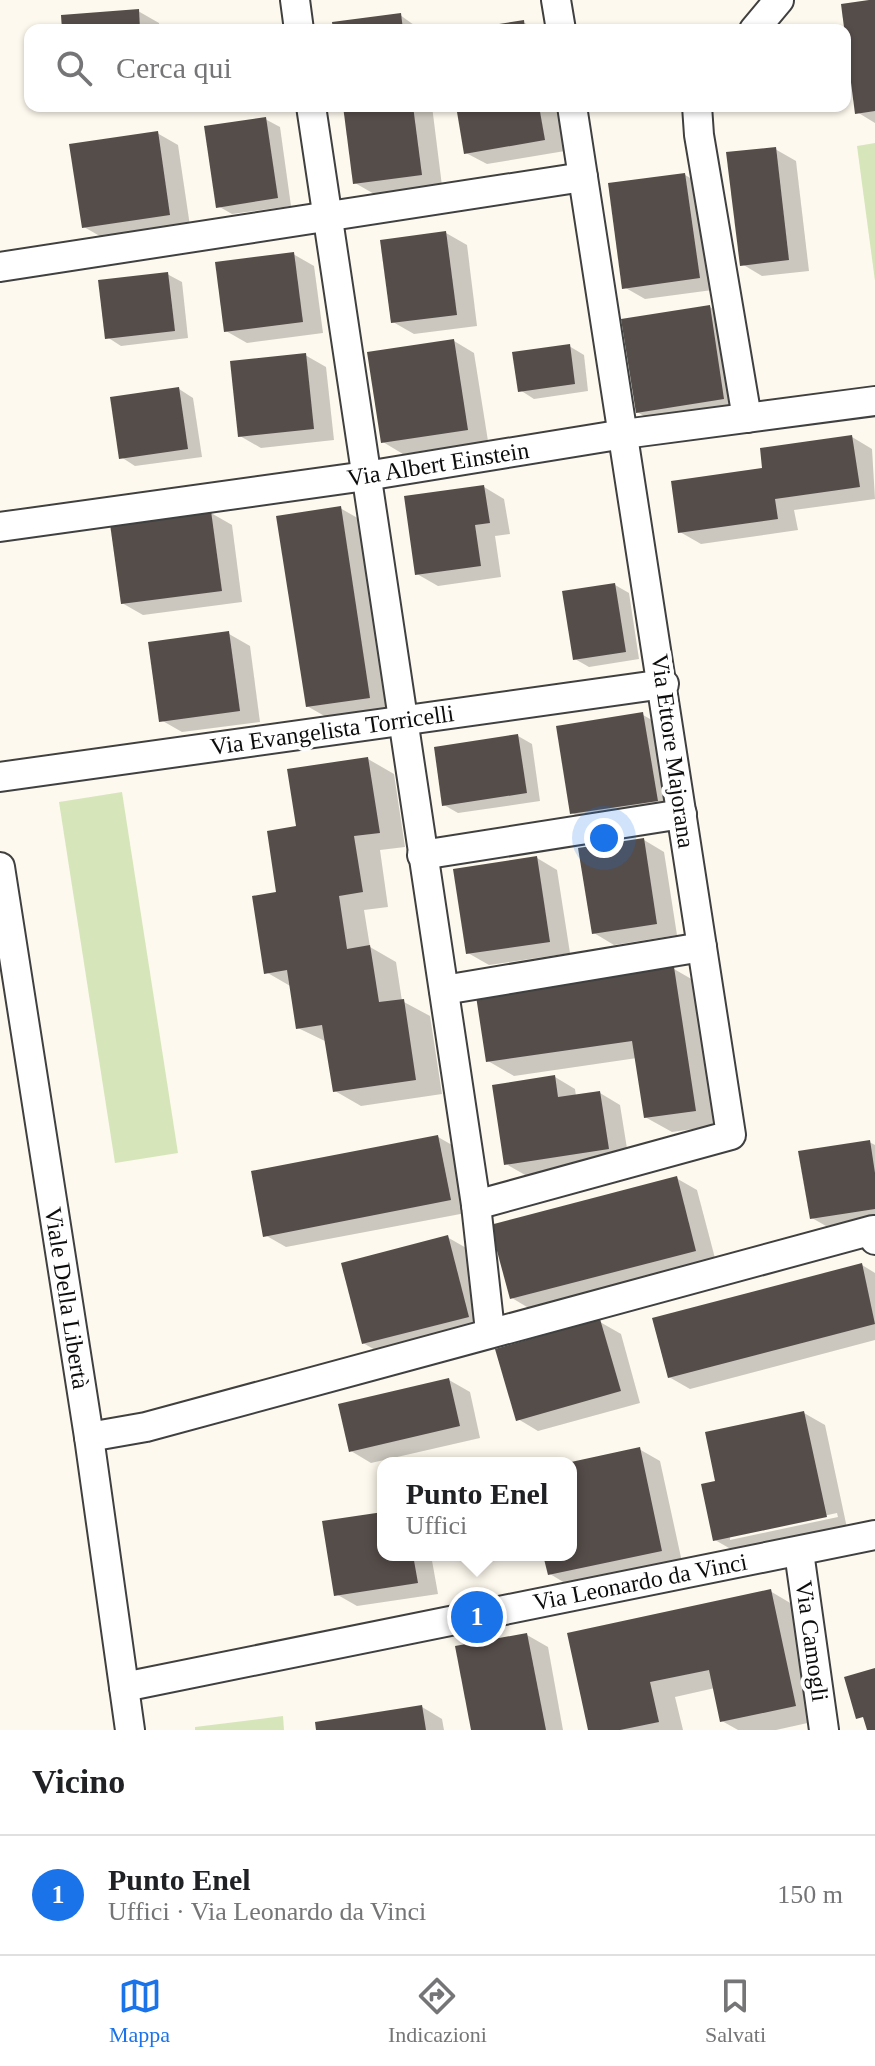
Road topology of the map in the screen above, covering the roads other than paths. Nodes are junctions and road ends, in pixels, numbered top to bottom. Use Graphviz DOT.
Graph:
graph roads {
  1 [pos="295,0"];
  2 [pos="556,0"];
  3 [pos="779,0"];
  4 [pos="298,24"];
  5 [pos="560,24"];
  6 [pos="759,24"];
  7 [pos="312,112"];
  8 [pos="573,112"];
  9 [pos="697,112"];
  10 [pos="583,177"];
  11 [pos="327,218"];
  12 [pos="0,267"];
  13 [pos="875,401"];
  14 [pos="747,418"];
  15 [pos="624,434"];
  16 [pos="366,476"];
  17 [pos="0,527"];
  18 [pos="664,684"];
  19 [pos="403,720"];
  20 [pos="0,777"];
  21 [pos="682,814"];
  22 [pos="422,855"];
  23 [pos="0,867"];
  24 [pos="702,947"];
  25 [pos="444,990"];
  26 [pos="476,1205"];
  27 [pos="875,1240"];
  28 [pos="490,1331"];
  29 [pos="89,1437"];
  30 [pos="875,1535"];
  31 [pos="799,1552"];
  32 [pos="124,1687"];
  33 [pos="130,1730"];
  34 [pos="824,1730"];
  1 -- 4 [label="street"];
  2 -- 5 [label="street"];
  3 -- 6 [label="street"];
  7 -- 11 [label="street"];
  8 -- 10 [label="street, Via Ettore Majorana"];
  9 -- 14 [label="street"];
  10 -- 11 [label="street"];
  10 -- 15 [label="street, Via Ettore Majorana"];
  11 -- 12 [label="street"];
  11 -- 16 [label="street"];
  13 -- 14 [label="street, Via Albert Einstein"];
  14 -- 15 [label="street, Via Albert Einstein"];
  15 -- 16 [label="street, Via Albert Einstein"];
  15 -- 18 [label="street, Via Ettore Majorana"];
  16 -- 17 [label="street, Via Albert Einstein"];
  16 -- 19 [label="street"];
  18 -- 19 [label="street, Via Evangelista Torricelli"];
  18 -- 21 [label="street, Via Ettore Majorana"];
  19 -- 20 [label="street, Via Evangelista Torricelli"];
  19 -- 22 [label="street"];
  21 -- 22 [label="street"];
  21 -- 24 [label="street, Via Ettore Majorana"];
  22 -- 25 [label="street"];
  23 -- 29 [label="street, Viale Della Libertà"];
  24 -- 25 [label="street"];
  24 -- 26 [label="street, Via Ettore Majorana"];
  25 -- 26 [label="street"];
  26 -- 28 [label="street"];
  27 -- 28 [label="street"];
  28 -- 29 [label="street"];
  29 -- 32 [label="street, Viale Della Libertà"];
  30 -- 31 [label="street, Via Leonardo da Vinci"];
  31 -- 32 [label="street, Via Leonardo da Vinci"];
  31 -- 34 [label="street, Via Camogli"];
  32 -- 33 [label="street, Viale Della Libertà"];
}
